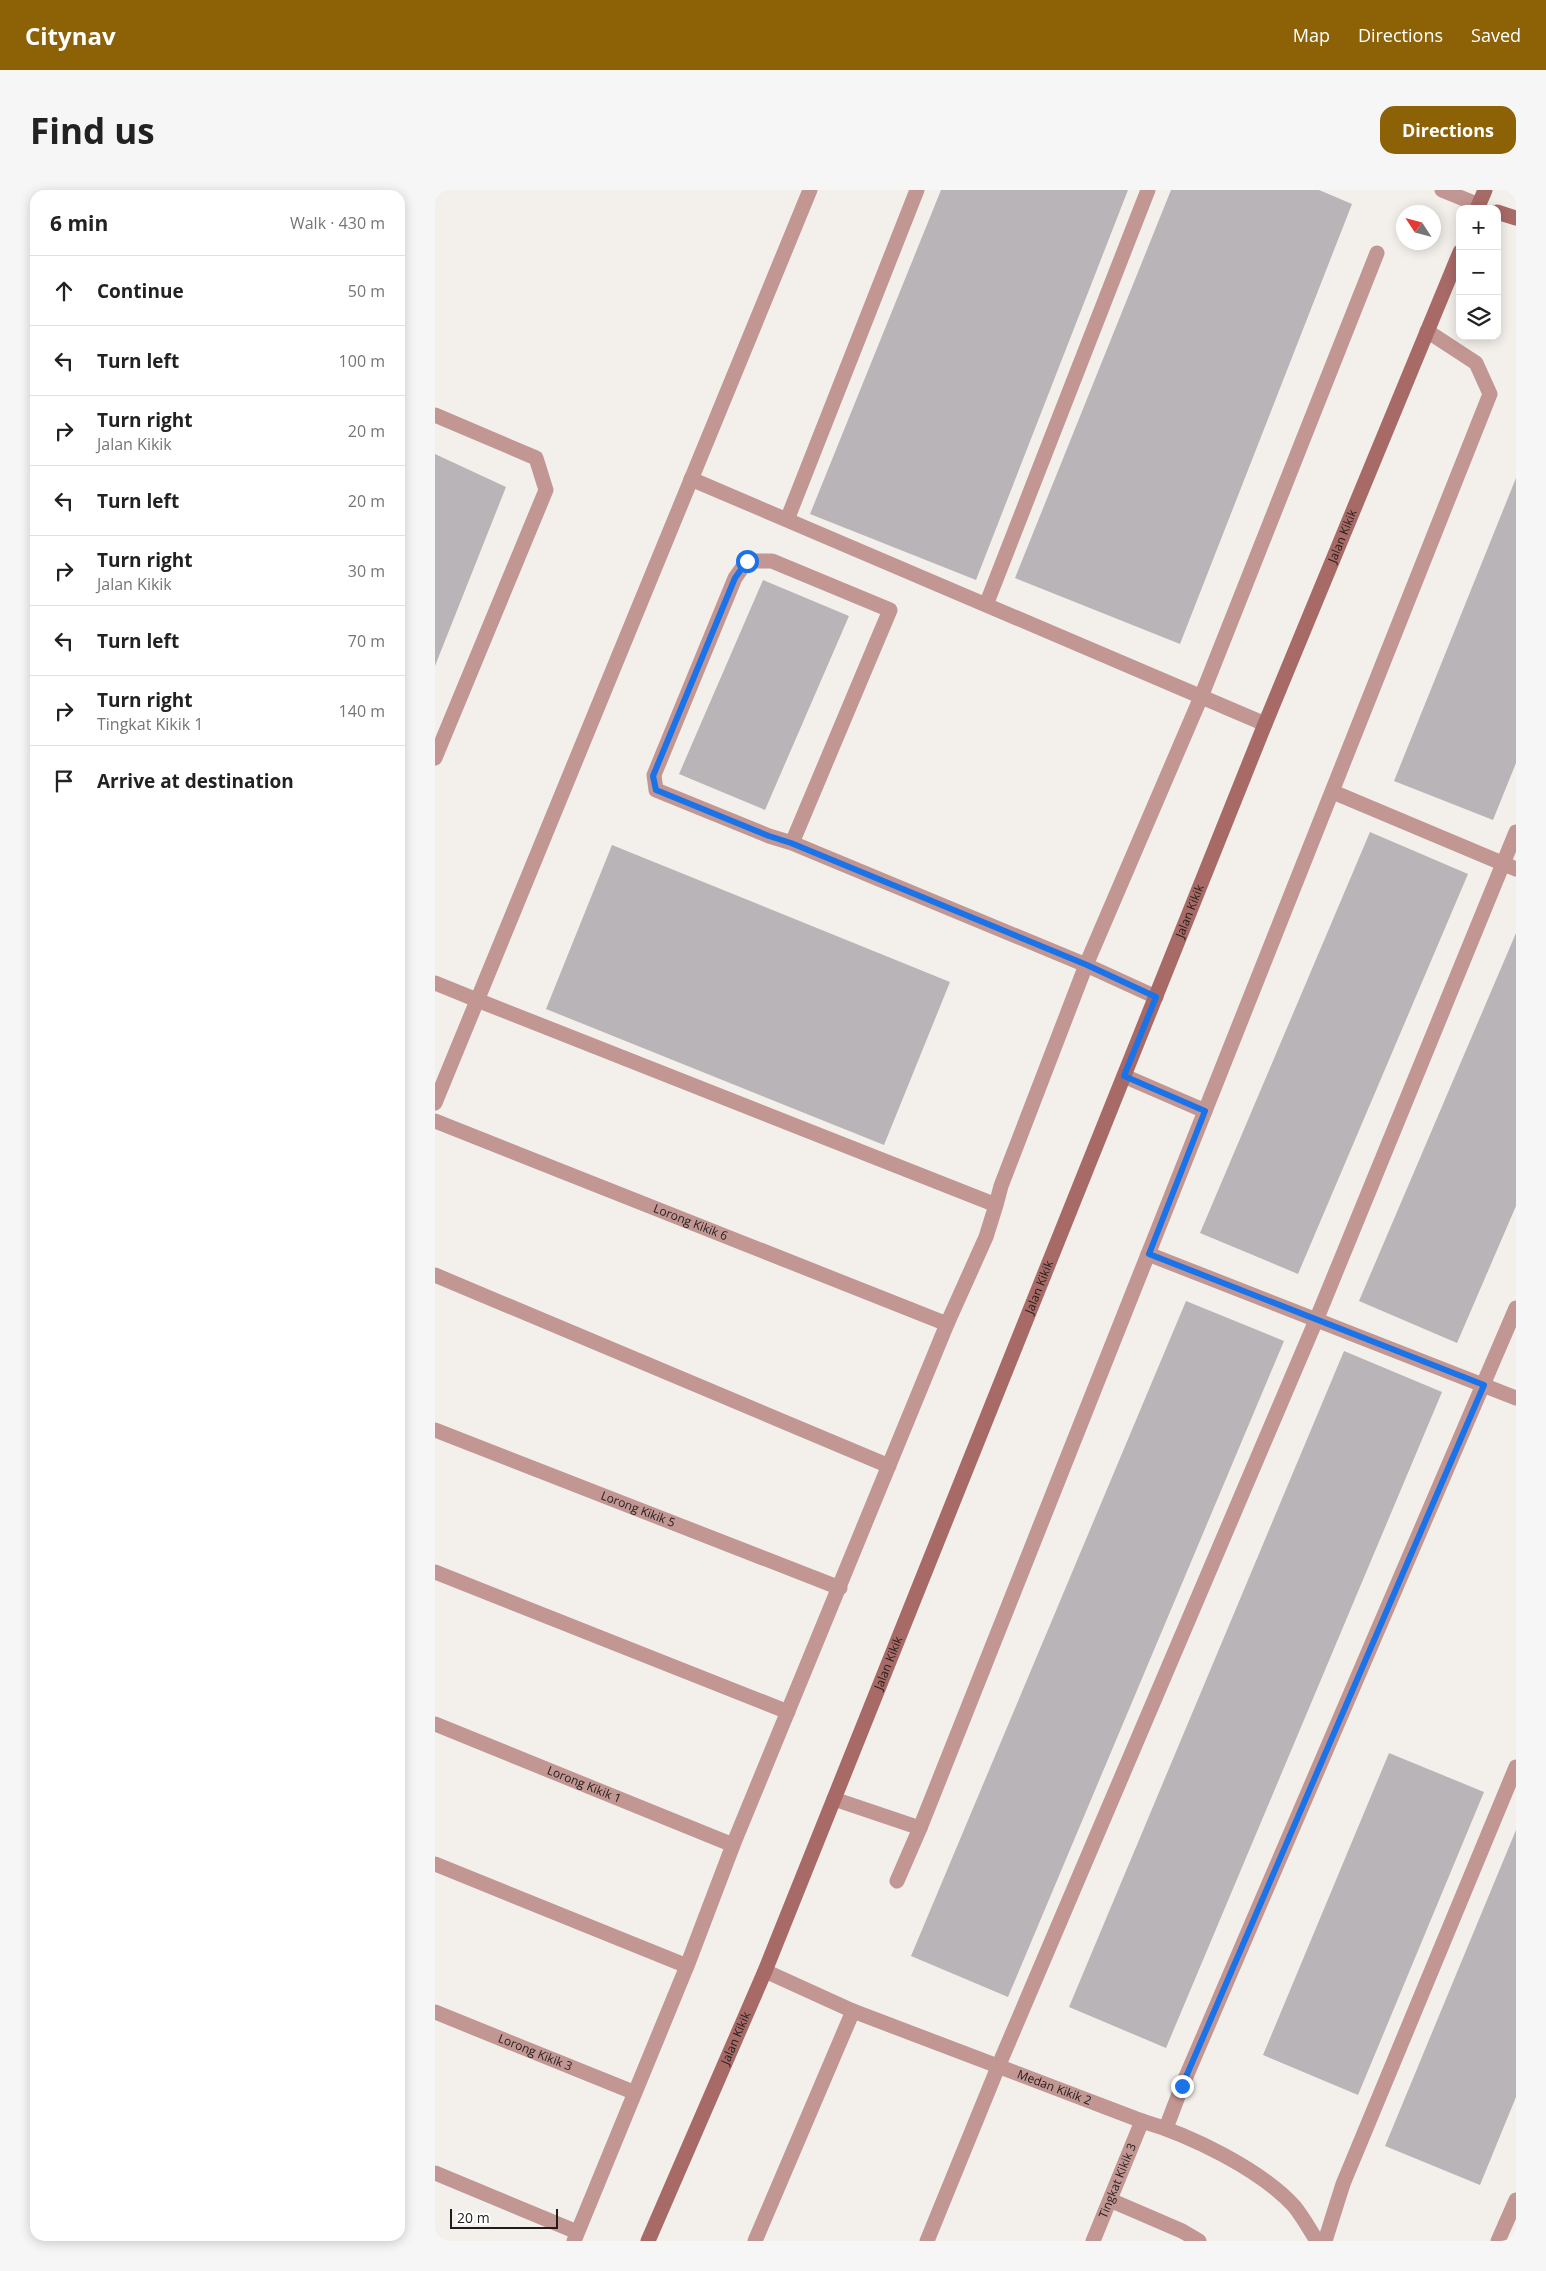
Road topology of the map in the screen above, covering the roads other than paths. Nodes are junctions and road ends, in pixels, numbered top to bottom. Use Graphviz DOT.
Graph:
graph roads {
  1 [pos="809,190"];
  2 [pos="917,190"];
  3 [pos="1147,190"];
  4 [pos="1443,190"];
  5 [pos="1485,190"];
  6 [pos="1476,205"];
  7 [pos="1482,205"];
  8 [pos="1501,213"];
  9 [pos="1516,218"];
  10 [pos="1377,252"];
  11 [pos="1456,262"];
  12 [pos="1427,331"];
  13 [pos="435,415"];
  14 [pos="691,479"];
  15 [pos="787,520"];
  16 [pos="987,605"];
  17 [pos="1201,697"];
  18 [pos="1265,724"];
  19 [pos="435,758"];
  20 [pos="1333,792"];
  21 [pos="1516,832"];
  22 [pos="791,843"];
  23 [pos="1509,867"];
  24 [pos="1087,965"];
  25 [pos="435,983"];
  26 [pos="1156,997"];
  27 [pos="477,1000"];
  28 [pos="1124,1076"];
  29 [pos="435,1103"];
  30 [pos="1205,1111"];
  31 [pos="435,1121"];
  32 [pos="996,1205"];
  33 [pos="1149,1254"];
  34 [pos="435,1275"];
  35 [pos="1516,1308"];
  36 [pos="1317,1318"];
  37 [pos="947,1324"];
  38 [pos="1484,1385"];
  39 [pos="1516,1398"];
  40 [pos="435,1430"];
  41 [pos="889,1466"];
  42 [pos="435,1572"];
  43 [pos="840,1588"];
  44 [pos="788,1712"];
  45 [pos="435,1724"];
  46 [pos="1516,1767"];
  47 [pos="834,1799"];
  48 [pos="920,1828"];
  49 [pos="733,1845"];
  50 [pos="435,1864"];
  51 [pos="897,1881"];
  52 [pos="687,1966"];
  53 [pos="765,1971"];
  54 [pos="853,2011"];
  55 [pos="435,2012"];
  56 [pos="998,2067"];
  57 [pos="633,2092"];
  58 [pos="1142,2121"];
  59 [pos="1166,2128"];
  60 [pos="435,2173"];
  61 [pos="1110,2200"];
  62 [pos="1516,2200"];
  63 [pos="575,2236"];
  64 [pos="648,2241"];
  65 [pos="755,2241"];
  66 [pos="927,2241"];
  67 [pos="1093,2241"];
  68 [pos="1199,2241"];
  69 [pos="1317,2241"];
  70 [pos="1325,2241"];
  71 [pos="1498,2241"];
  1 -- 14 [label="street"];
  2 -- 15 [label="street"];
  3 -- 16 [label="street"];
  4 -- 6 [label="street"];
  5 -- 7 [label="street"];
  8 -- 9 [label="street"];
  10 -- 17 [label="street"];
  11 -- 12 [label="street, Jalan Kikik"];
  12 -- 18 [label="street, Jalan Kikik"];
  12 -- 20 [label="street"];
  13 -- 19 [label="street"];
  14 -- 15 [label="street"];
  14 -- 27 [label="street"];
  15 -- 16 [label="street"];
  16 -- 17 [label="street"];
  17 -- 18 [label="street"];
  17 -- 24 [label="street"];
  18 -- 26 [label="street, Jalan Kikik"];
  20 -- 23 [label="street"];
  20 -- 30 [label="street"];
  21 -- 23 [label="street"];
  22 -- 22 [label="street"];
  22 -- 24 [label="street"];
  23 -- 36 [label="street"];
  24 -- 26 [label="street"];
  24 -- 32 [label="street"];
  25 -- 27 [label="street"];
  26 -- 28 [label="street, Jalan Kikik"];
  27 -- 29 [label="street"];
  27 -- 32 [label="street"];
  28 -- 30 [label="street"];
  28 -- 47 [label="street, Jalan Kikik"];
  30 -- 33 [label="street"];
  31 -- 37 [label="street, Lorong Kikik 6"];
  32 -- 37 [label="street"];
  33 -- 36 [label="street"];
  33 -- 48 [label="street"];
  34 -- 41 [label="street"];
  35 -- 38 [label="street"];
  36 -- 38 [label="street"];
  36 -- 56 [label="street"];
  37 -- 41 [label="street"];
  38 -- 39 [label="street"];
  38 -- 59 [label="street"];
  40 -- 43 [label="street, Lorong Kikik 5"];
  41 -- 43 [label="street"];
  42 -- 44 [label="street"];
  43 -- 44 [label="street"];
  44 -- 49 [label="street"];
  45 -- 49 [label="street, Lorong Kikik 1"];
  46 -- 70 [label="street"];
  47 -- 48 [label="street"];
  47 -- 53 [label="street, Jalan Kikik"];
  48 -- 51 [label="street"];
  49 -- 52 [label="street"];
  50 -- 52 [label="street"];
  52 -- 57 [label="street"];
  53 -- 54 [label="street, Medan Kikik 2"];
  53 -- 64 [label="street, Jalan Kikik"];
  54 -- 56 [label="street, Medan Kikik 2"];
  54 -- 65 [label="street"];
  55 -- 57 [label="street, Lorong Kikik 3"];
  56 -- 58 [label="street, Medan Kikik 2"];
  56 -- 66 [label="street"];
  57 -- 63 [label="street"];
  58 -- 59 [label="street, Medan Kikik 2"];
  58 -- 61 [label="street, Tingkat Kikik 3"];
  59 -- 69 [label="street, Medan Kikik 2"];
  60 -- 63 [label="street"];
  61 -- 67 [label="street, Tingkat Kikik 3"];
  61 -- 68 [label="street"];
  62 -- 71 [label="street"];
}
